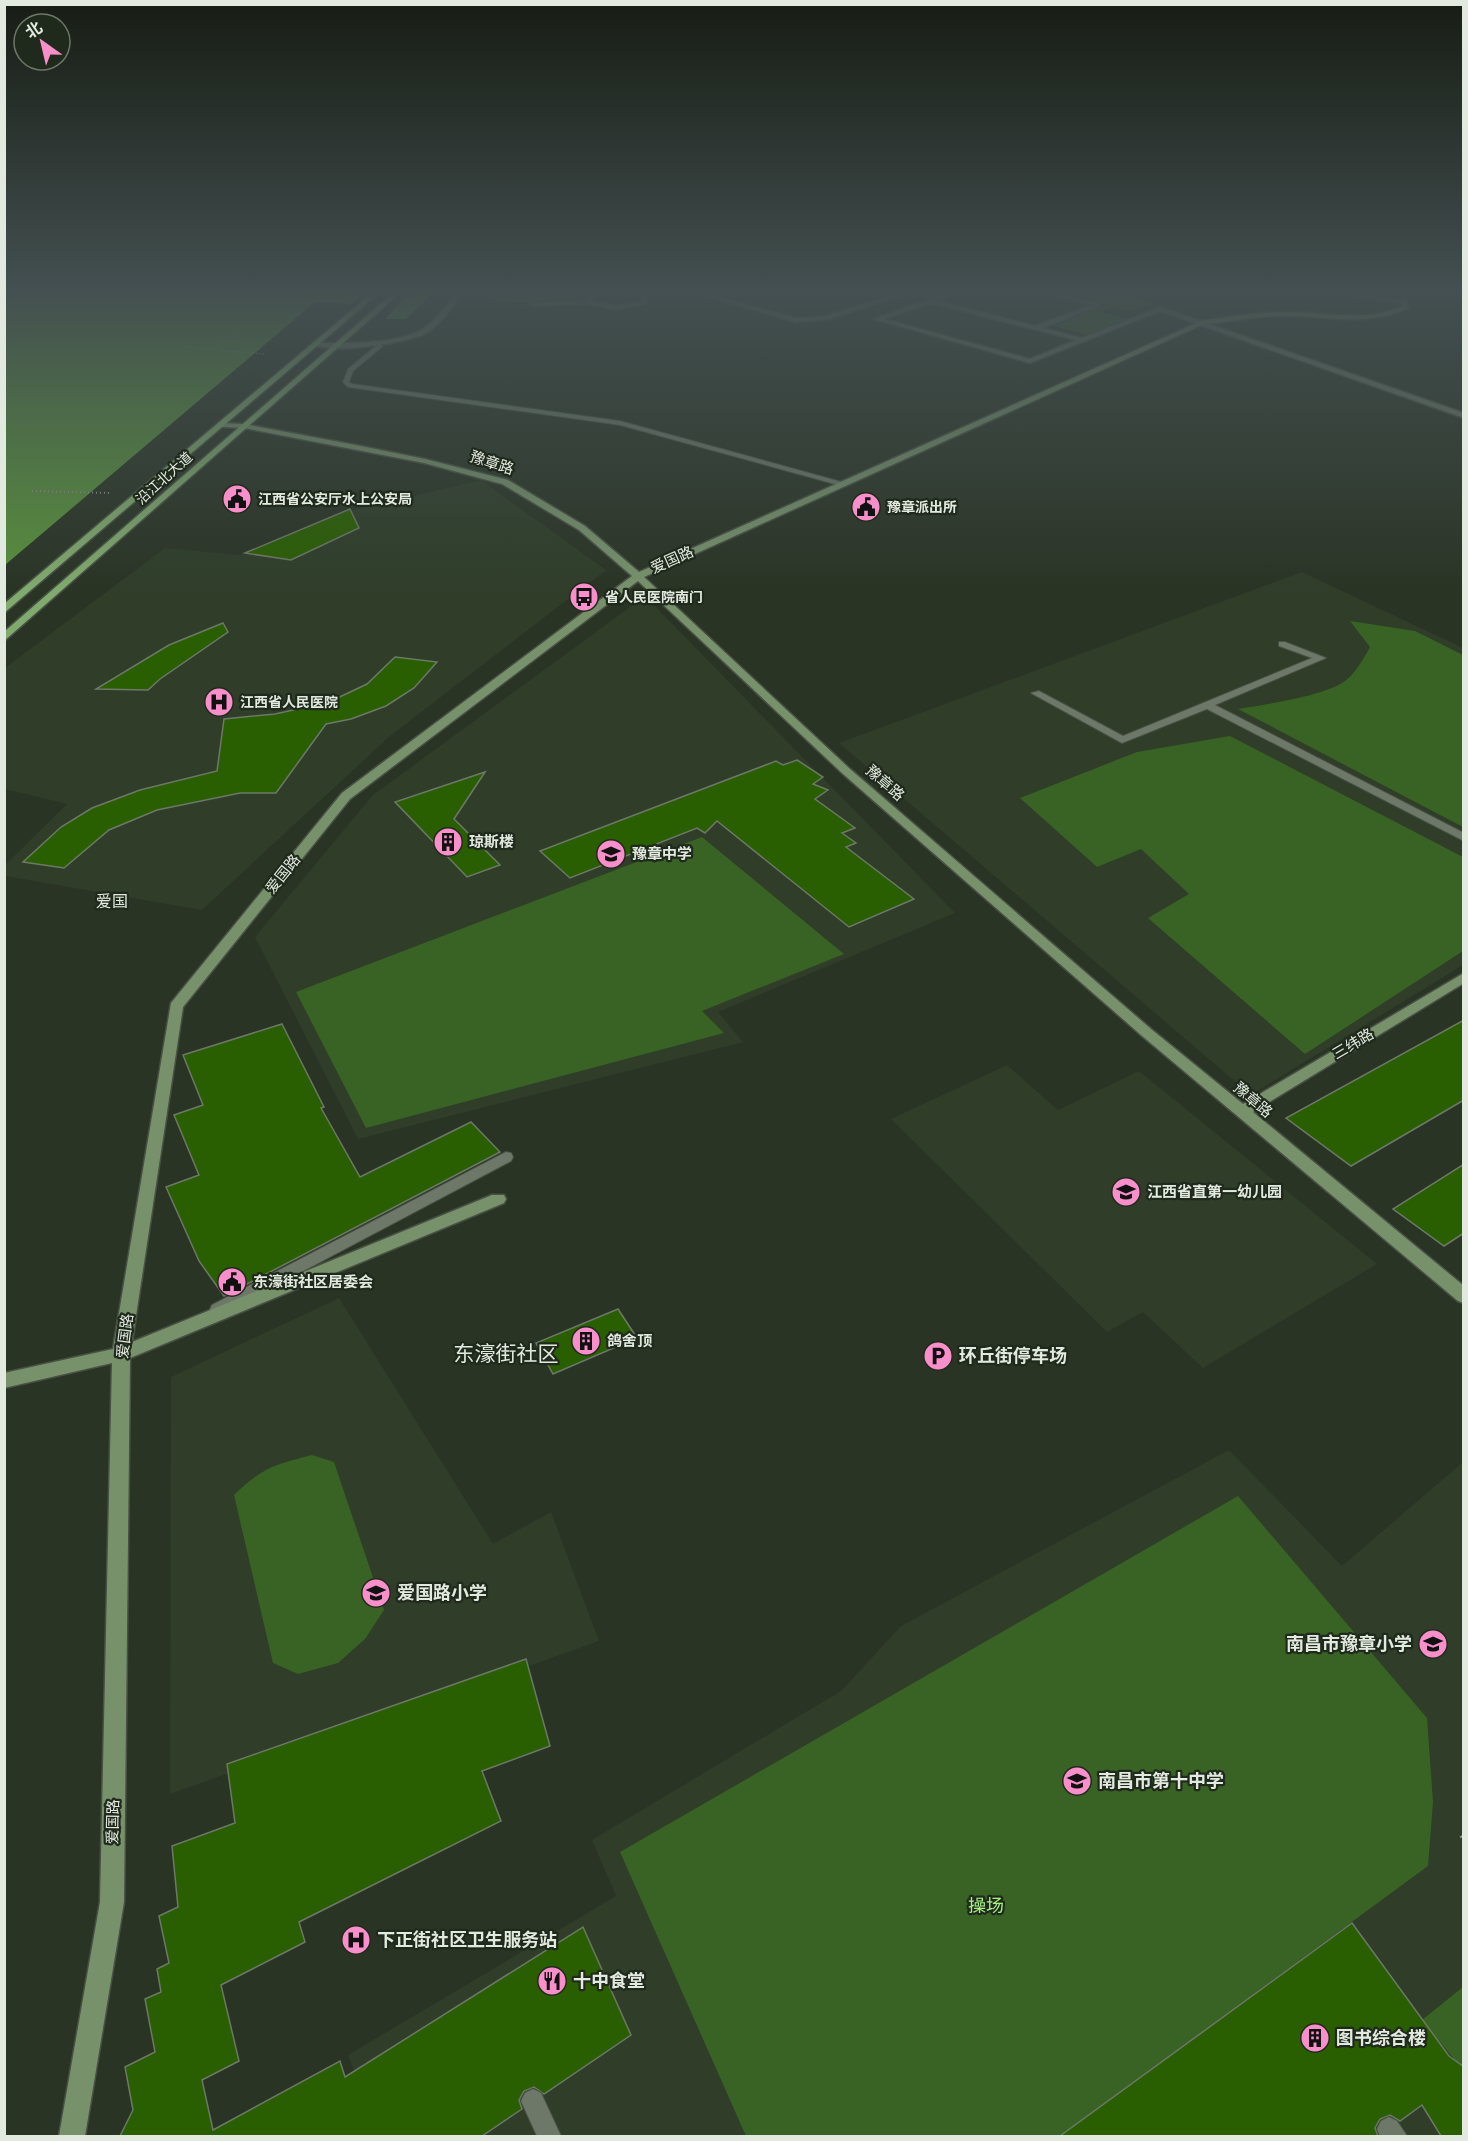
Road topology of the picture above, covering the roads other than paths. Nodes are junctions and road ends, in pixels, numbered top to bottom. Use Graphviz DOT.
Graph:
graph roads {
  1 [pos="261,393"];
  2 [pos="282,393"];
  3 [pos="400,393"];
  4 [pos="1046,393"];
  5 [pos="1398,393"];
  6 [pos="1464,417"];
  7 [pos="223,425"];
  8 [pos="244,426"];
  9 [pos="844,484"];
  10 [pos="638,576"];
  11 [pos="4,610"];
  12 [pos="4,638"];
  13 [pos="1282,644"];
  14 [pos="1036,693"];
  15 [pos="1207,705"];
  16 [pos="1464,838"];
  17 [pos="1464,977"];
  18 [pos="1242,1112"];
  19 [pos="506,1157"];
  20 [pos="498,1198"];
  21 [pos="1464,1296"];
  22 [pos="171,1334"];
  23 [pos="121,1354"];
  24 [pos="4,1381"];
  25 [pos="533,2101"];
  26 [pos="72,2136"];
  27 [pos="549,2136"];
  1 -- 7 [label="main road, 沿江北大道"];
  2 -- 8 [label="main road, 沿江北大道"];
  3 -- 9 [label="lane"];
  4 -- 9 [label="street, 爱国路"];
  5 -- 6 [label="street"];
  7 -- 8 [label="street, 豫章路"];
  7 -- 11 [label="main road, 沿江北大道"];
  8 -- 10 [label="street, 豫章路"];
  8 -- 12 [label="main road, 沿江北大道"];
  9 -- 10 [label="street, 爱国路"];
  10 -- 18 [label="street, 豫章路"];
  10 -- 23 [label="street, 爱国路"];
  13 -- 15 [label="lane"];
  14 -- 15 [label="lane"];
  15 -- 16 [label="lane"];
  17 -- 18 [label="street, 三纬路"];
  18 -- 21 [label="street, 豫章路"];
  19 -- 22 [label="lane"];
  20 -- 22 [label="street"];
  22 -- 23 [label="street"];
  23 -- 24 [label="street"];
  23 -- 26 [label="street, 爱国路"];
  25 -- 27 [label="lane"];
}
